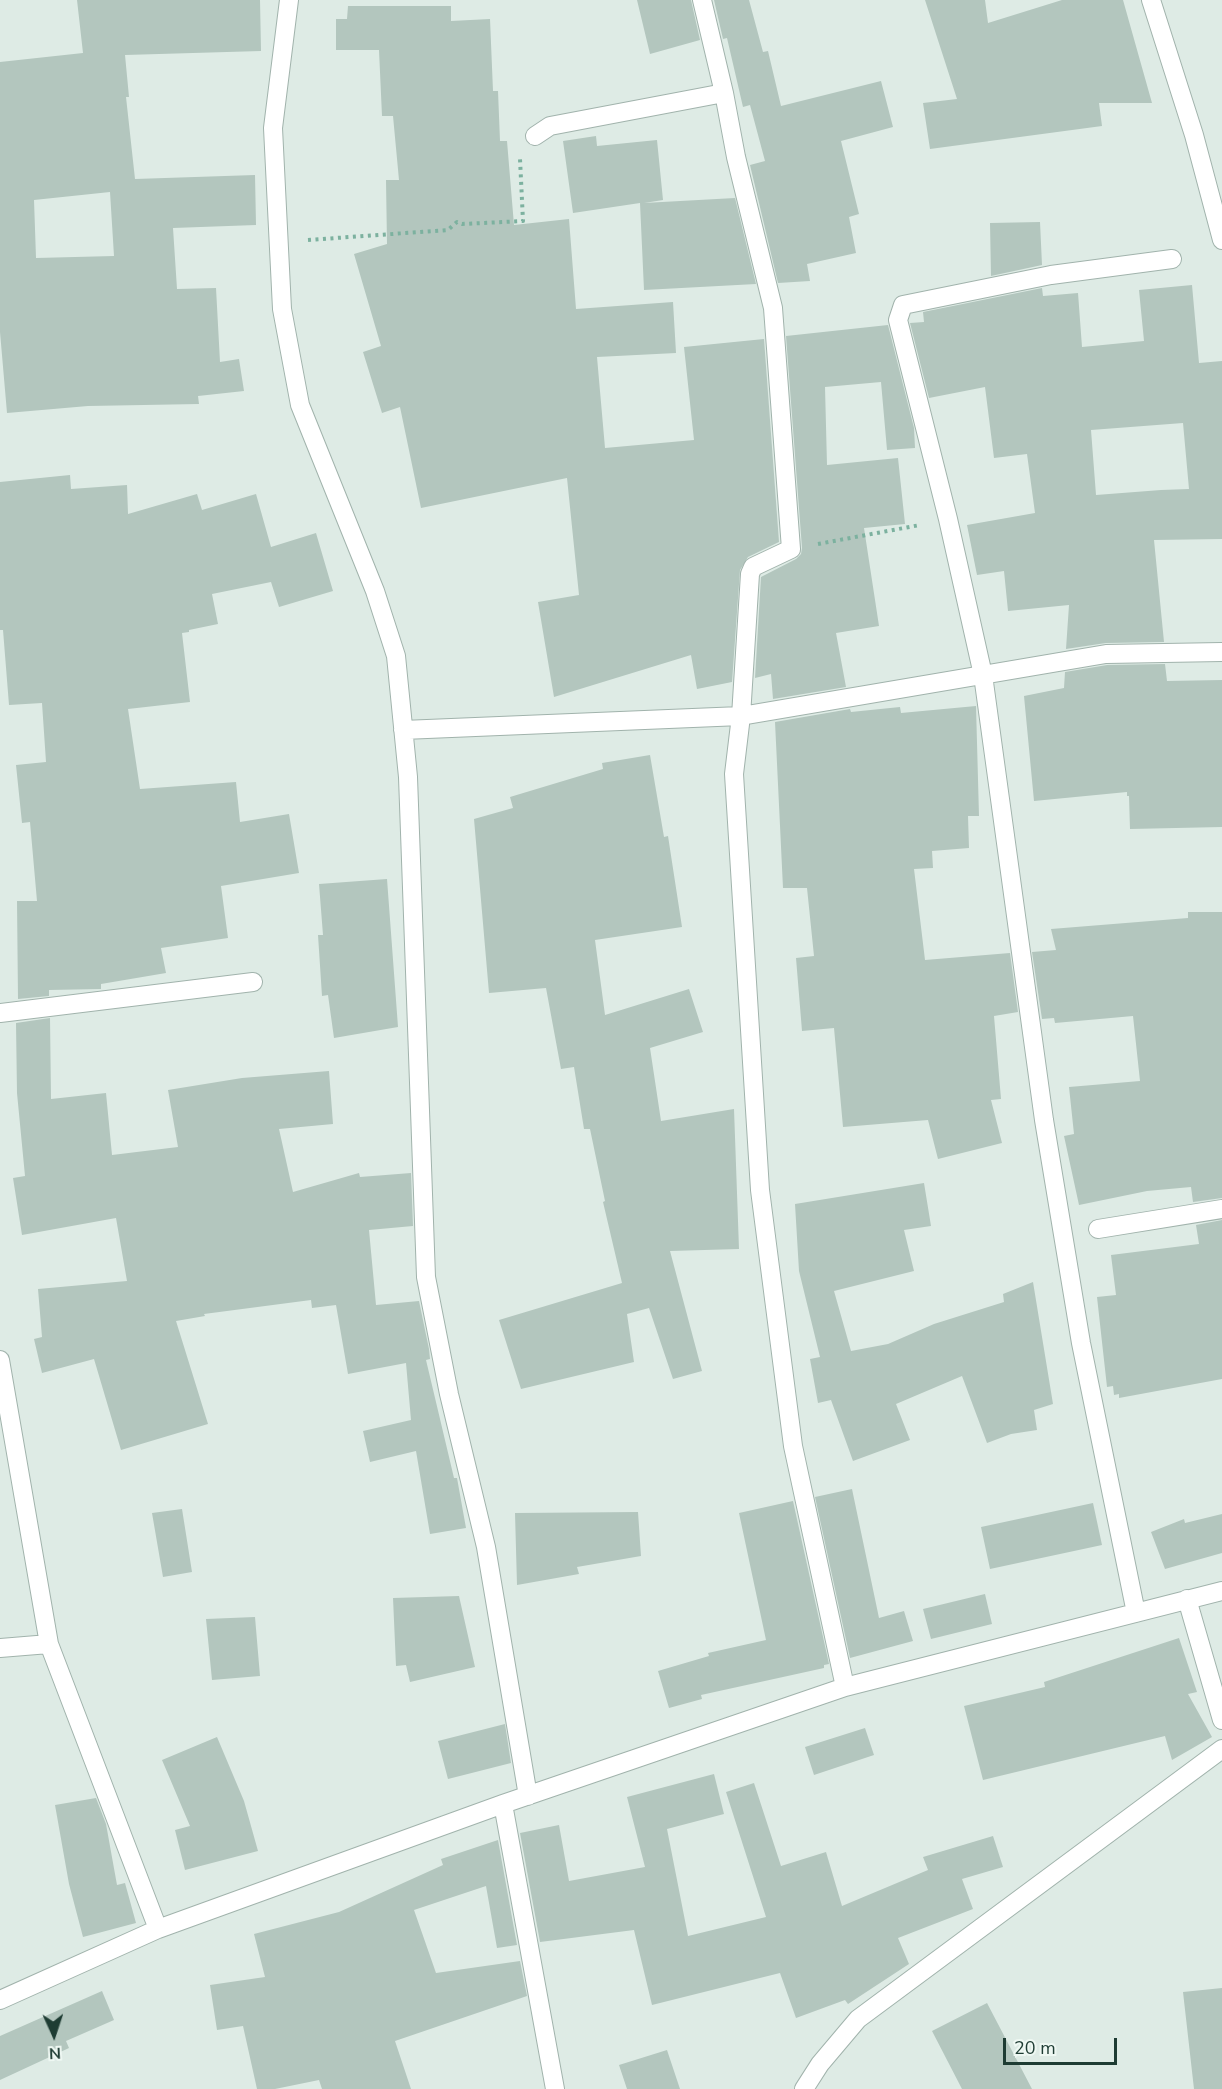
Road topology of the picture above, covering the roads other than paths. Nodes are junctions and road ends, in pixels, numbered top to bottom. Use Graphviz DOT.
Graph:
graph roads {
  1 [pos="289,0"];
  2 [pos="702,0"];
  3 [pos="1151,0"];
  4 [pos="724,93"];
  5 [pos="535,136"];
  6 [pos="1222,240"];
  7 [pos="1172,259"];
  8 [pos="1222,652"];
  9 [pos="983,675"];
  10 [pos="741,716"];
  11 [pos="403,730"];
  12 [pos="253,982"];
  13 [pos="0,1013"];
  14 [pos="1222,1209"];
  15 [pos="1098,1229"];
  16 [pos="0,1360"];
  17 [pos="1222,1591"];
  18 [pos="1187,1599"];
  19 [pos="1136,1613"];
  20 [pos="49,1644"];
  21 [pos="0,1648"];
  22 [pos="844,1687"];
  23 [pos="1222,1720"];
  24 [pos="1222,1749"];
  25 [pos="528,1796"];
  26 [pos="503,1804"];
  27 [pos="158,1929"];
  28 [pos="0,2000"];
  29 [pos="555,2089"];
  30 [pos="804,2089"];
  1 -- 11 [label="street"];
  2 -- 4 [label="street"];
  3 -- 6 [label="street"];
  4 -- 5 [label="street"];
  4 -- 10 [label="street"];
  7 -- 9 [label="street"];
  8 -- 9 [label="street"];
  9 -- 10 [label="street"];
  9 -- 19 [label="street"];
  10 -- 11 [label="street"];
  10 -- 22 [label="street"];
  11 -- 25 [label="street"];
  12 -- 13 [label="street"];
  14 -- 15 [label="street"];
  16 -- 20 [label="street"];
  17 -- 18 [label="street"];
  18 -- 19 [label="street"];
  18 -- 23 [label="street"];
  19 -- 22 [label="street"];
  20 -- 21 [label="street"];
  20 -- 27 [label="street"];
  22 -- 25 [label="street"];
  24 -- 30 [label="street"];
  25 -- 26 [label="street"];
  26 -- 27 [label="street"];
  26 -- 29 [label="street"];
  27 -- 28 [label="street"];
}
